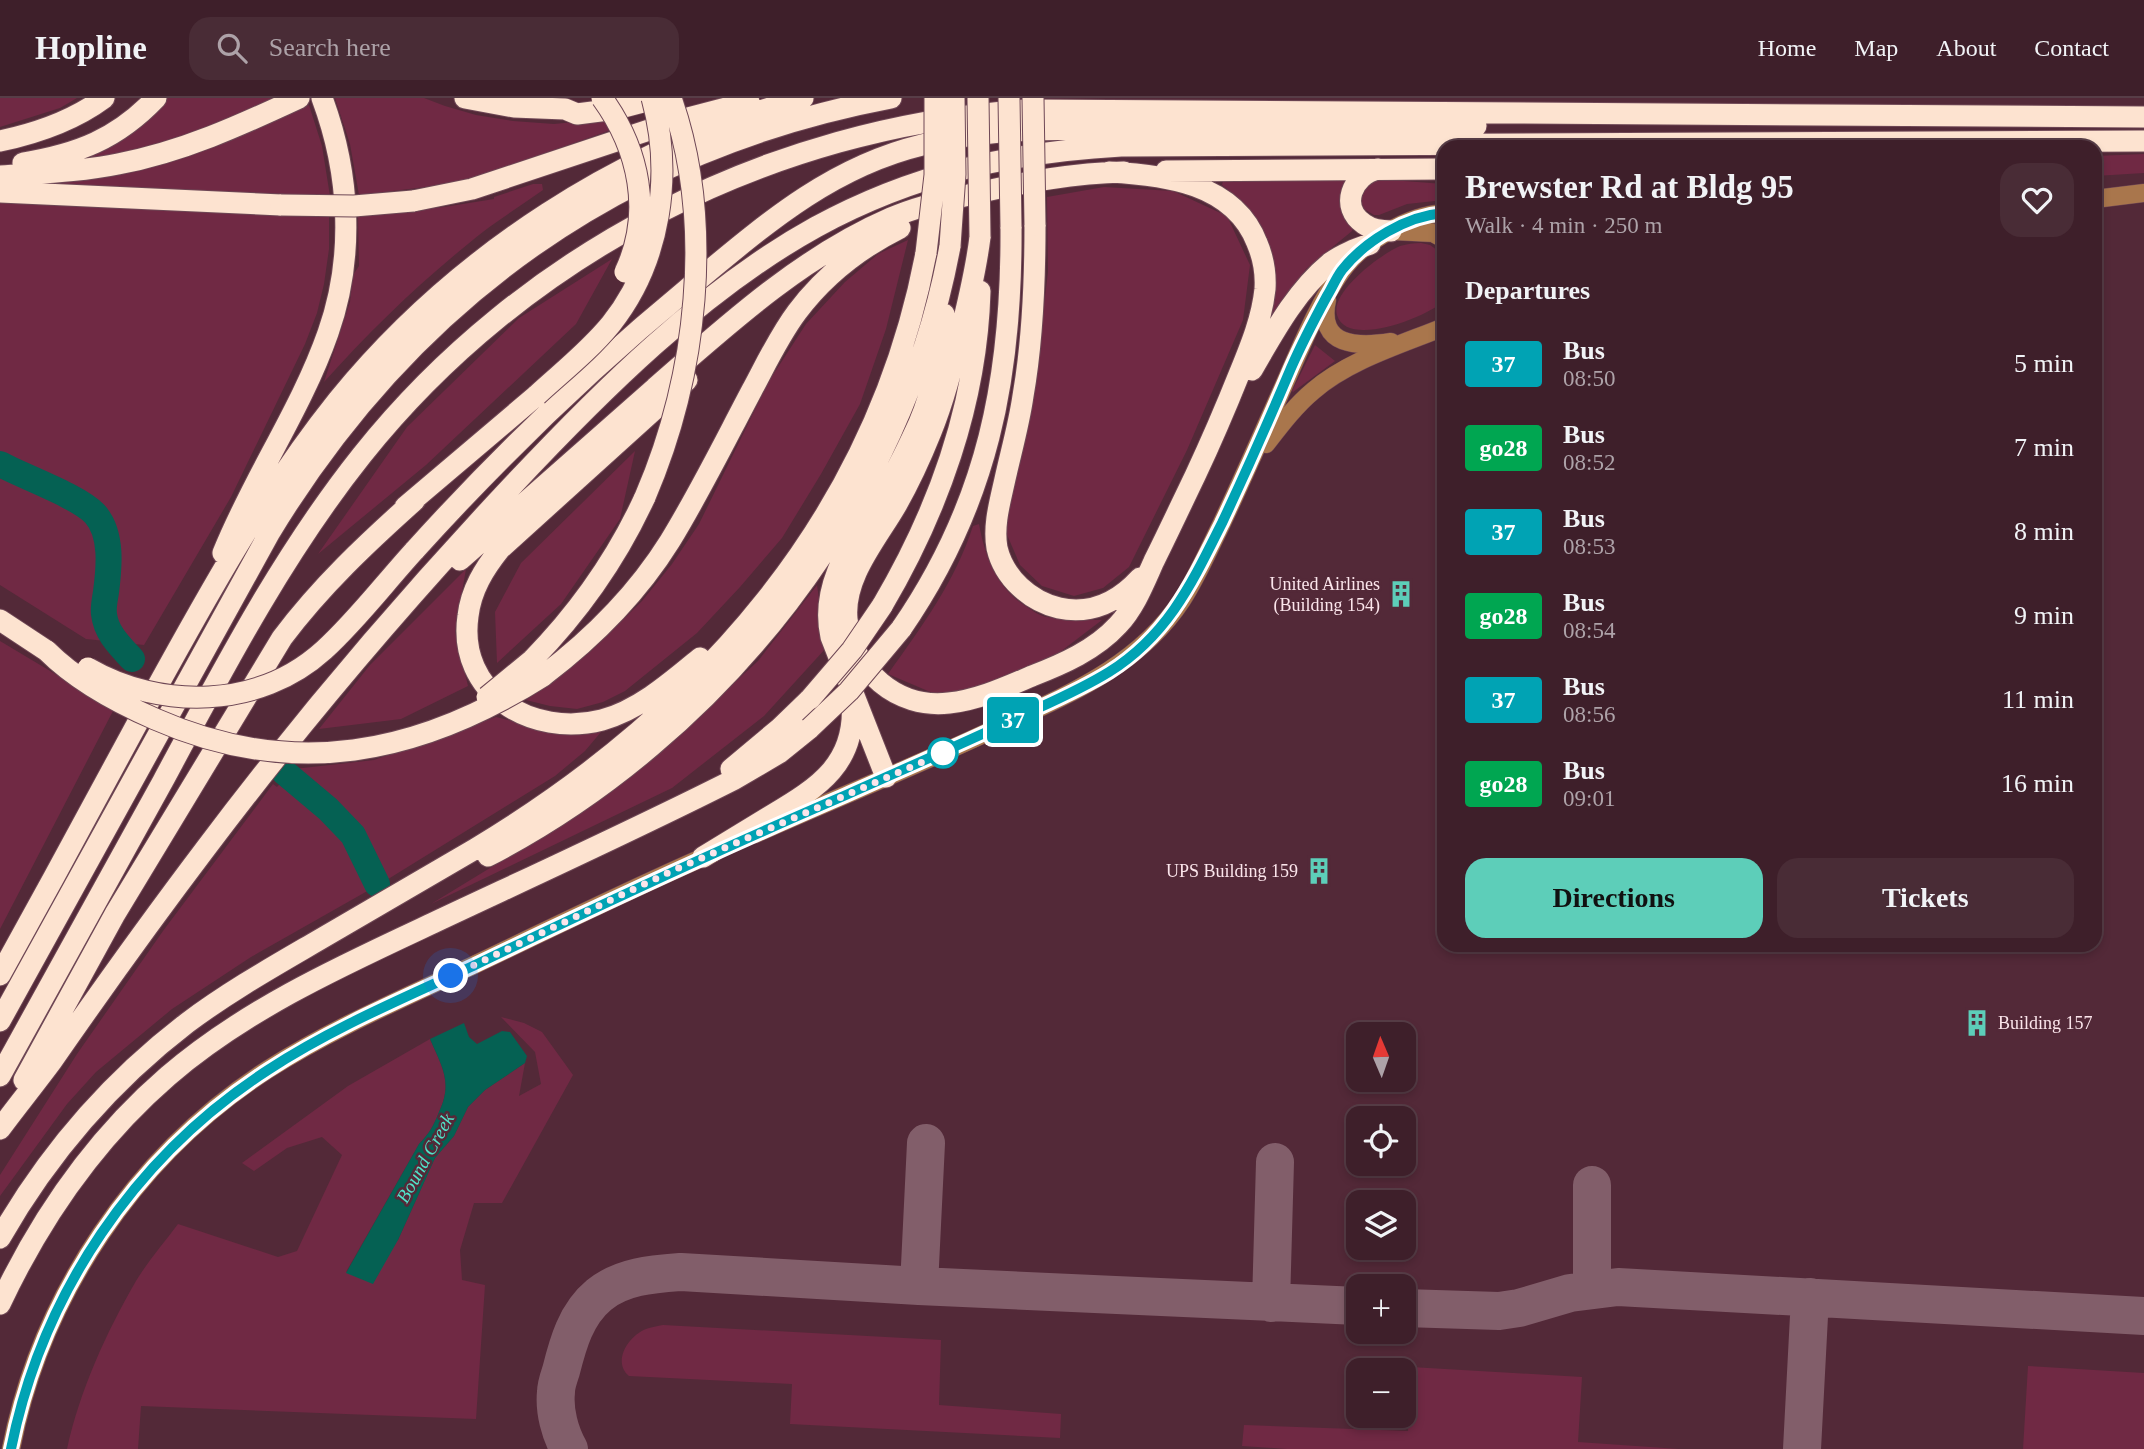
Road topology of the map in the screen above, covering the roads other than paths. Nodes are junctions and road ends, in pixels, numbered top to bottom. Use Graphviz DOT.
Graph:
graph roads {
  1 [pos="104,98"];
  2 [pos="156,98"];
  3 [pos="299,98"];
  4 [pos="322,98"];
  5 [pos="465,98"];
  6 [pos="603,98"];
  7 [pos="652,98"];
  8 [pos="658,98"];
  9 [pos="671,98"];
  10 [pos="765,98"];
  11 [pos="803,98"];
  12 [pos="891,98"];
  13 [pos="935,98"];
  14 [pos="954,98"];
  15 [pos="978,98"];
  16 [pos="1009,98"];
  17 [pos="1032,98"];
  18 [pos="565,109"];
  19 [pos="1748,114"];
  20 [pos="2144,117"];
  21 [pos="0,141"];
  22 [pos="2102,141"];
  23 [pos="2144,141"];
  24 [pos="1437,144"];
  25 [pos="0,166"];
  26 [pos="1378,169"];
  27 [pos="1437,169"];
  28 [pos="1109,172"];
  29 [pos="0,176"];
  30 [pos="996,189"];
  31 [pos="0,192"];
  32 [pos="2144,193"];
  33 [pos="2102,198"];
  34 [pos="1437,214"];
  35 [pos="1391,231"];
  36 [pos="1437,235"];
  37 [pos="980,237"];
  38 [pos="1370,244"];
  39 [pos="950,246"];
  40 [pos="812,262"];
  41 [pos="1329,293"];
  42 [pos="1437,325"];
  43 [pos="1437,330"];
  44 [pos="1418,337"];
  45 [pos="537,395"];
  46 [pos="1219,425"];
  47 [pos="1247,471"];
  48 [pos="415,500"];
  49 [pos="1161,547"];
  50 [pos="204,601"];
  51 [pos="756,613"];
  52 [pos="0,620"];
  53 [pos="390,621"];
  54 [pos="47,652"];
  55 [pos="537,668"];
  56 [pos="849,682"];
  57 [pos="886,777"];
  58 [pos="650,821"];
  59 [pos="703,857"];
  60 [pos="299,951"];
  61 [pos="66,957"];
  62 [pos="0,975"];
  63 [pos="0,1021"];
  64 [pos="0,1076"];
  65 [pos="0,1127"];
  66 [pos="0,1238"];
  67 [pos="0,1304"];
  68 [pos="11,1449"];
  1 -- 21 [label="highway"];
  2 -- 25 [label="highway"];
  3 -- 29 [label="highway"];
  4 -- 50 [label="highway"];
  5 -- 18 [label="highway"];
  6 -- 18 [label="highway"];
  6 -- 45 [label="highway, bridge"];
  7 -- 45 [label="highway, bridge"];
  8 -- 18 [label="highway"];
  9 -- 55 [label="highway, bridge"];
  10 -- 31 [label="highway, bridge"];
  11 -- 50 [label="highway"];
  12 -- 63 [label="highway"];
  13 -- 51 [label="highway, bridge"];
  14 -- 39 [label="highway, bridge"];
  15 -- 37 [label="highway, bridge"];
  16 -- 58 [label="highway, bridge"];
  17 -- 49 [label="highway, bridge"];
  19 -- 20 [label="highway"];
  19 -- 54 [label="highway, bridge"];
  19 -- 61 [label="highway"];
  22 -- 23 [label="highway"];
  24 -- 53 [label="highway"];
  26 -- 27 [label="highway"];
  26 -- 28 [label="highway"];
  26 -- 35 [label="highway"];
  28 -- 30 [label="highway"];
  28 -- 46 [label="highway"];
  30 -- 40 [label="highway"];
  30 -- 55 [label="highway"];
  32 -- 33 [label="street"];
  34 -- 35 [label="street"];
  35 -- 36 [label="street"];
  35 -- 38 [label="street"];
  37 -- 49 [label="highway"];
  37 -- 58 [label="highway, bridge"];
  38 -- 41 [label="street"];
  38 -- 46 [label="highway"];
  39 -- 56 [label="highway"];
  39 -- 60 [label="highway"];
  40 -- 51 [label="highway"];
  40 -- 53 [label="highway"];
  41 -- 44 [label="street"];
  41 -- 47 [label="street"];
  42 -- 44 [label="street"];
  43 -- 44 [label="street"];
  44 -- 47 [label="street"];
  45 -- 48 [label="highway"];
  46 -- 49 [label="highway"];
  47 -- 57 [label="street"];
  48 -- 61 [label="highway"];
  48 -- 65 [label="highway"];
  50 -- 62 [label="highway"];
  51 -- 60 [label="highway"];
  52 -- 54 [label="highway"];
  53 -- 65 [label="highway"];
  54 -- 55 [label="highway, bridge"];
  56 -- 57 [label="highway"];
  56 -- 59 [label="highway"];
  57 -- 59 [label="street"];
  58 -- 67 [label="highway"];
  59 -- 68 [label="street"];
  60 -- 66 [label="highway"];
  61 -- 64 [label="highway"];
}
